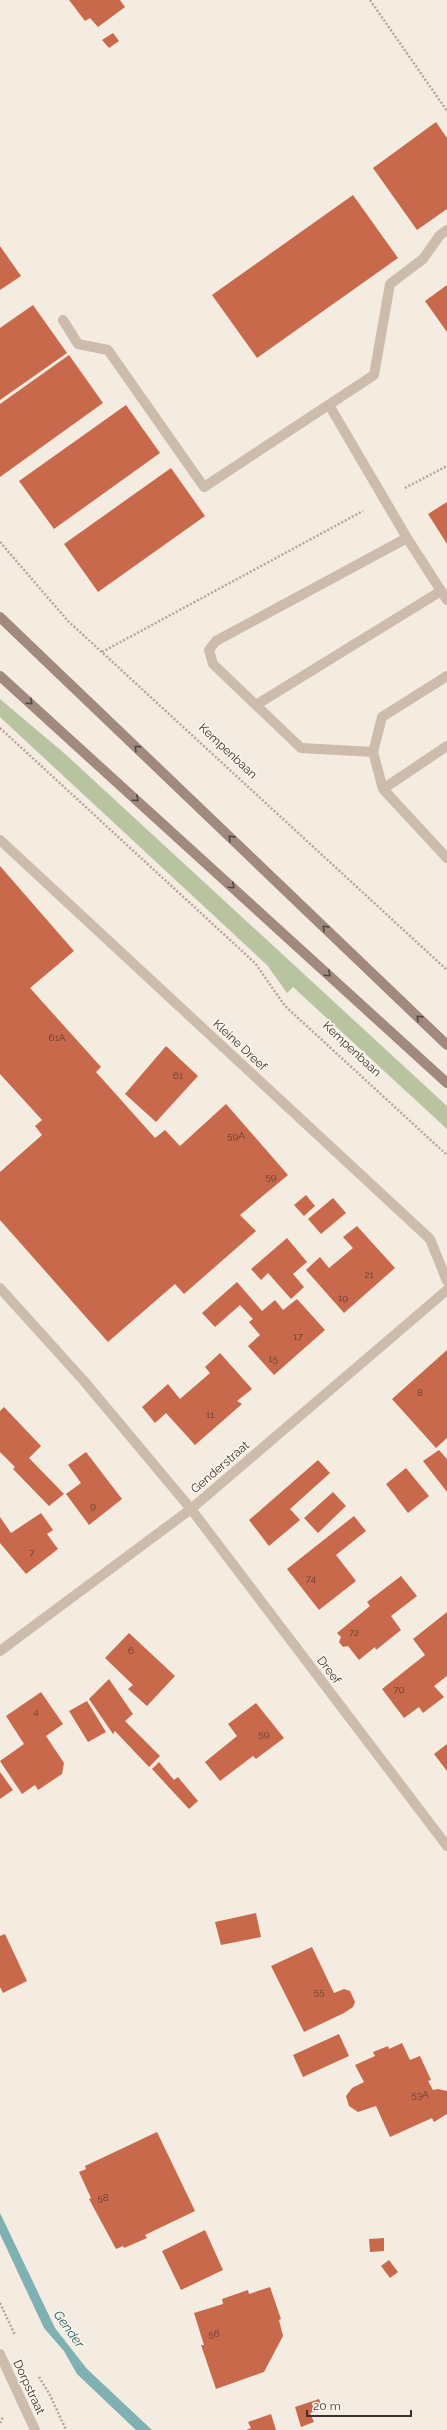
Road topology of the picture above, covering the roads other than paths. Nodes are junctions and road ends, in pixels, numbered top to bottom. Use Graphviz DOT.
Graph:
graph roads {
  1 [pos="447,230"];
  2 [pos="62,320"];
  3 [pos="329,405"];
  4 [pos="407,538"];
  5 [pos="444,595"];
  6 [pos="0,616"];
  7 [pos="0,676"];
  8 [pos="447,676"];
  9 [pos="256,705"];
  10 [pos="447,746"];
  11 [pos="373,752"];
  12 [pos="383,789"];
  13 [pos="0,840"];
  14 [pos="445,851"];
  15 [pos="447,1045"];
  16 [pos="447,1083"];
  17 [pos="447,1281"];
  18 [pos="0,1288"];
  19 [pos="447,1290"];
  20 [pos="191,1509"];
  21 [pos="0,1651"];
  22 [pos="447,1846"];
  23 [pos="0,2354"];
  24 [pos="35,2430"];
  1 -- 3 [label="street"];
  2 -- 3 [label="street"];
  3 -- 4 [label="street"];
  4 -- 5 [label="street"];
  4 -- 9 [label="street"];
  5 -- 9 [label="street"];
  15 -- 6 [label="main road, one-way"];
  7 -- 16 [label="main road, one-way"];
  8 -- 11 [label="street"];
  9 -- 11 [label="street"];
  10 -- 12 [label="street"];
  11 -- 12 [label="street"];
  12 -- 14 [label="street"];
  13 -- 17 [label="street, Kleine Dreef"];
  18 -- 20 [label="street, Dreef"];
  19 -- 20 [label="street, Genderstraat"];
  20 -- 21 [label="street, Genderstraat"];
  20 -- 22 [label="street, Dreef"];
  23 -- 24 [label="street, Dorpstraat"];
}
